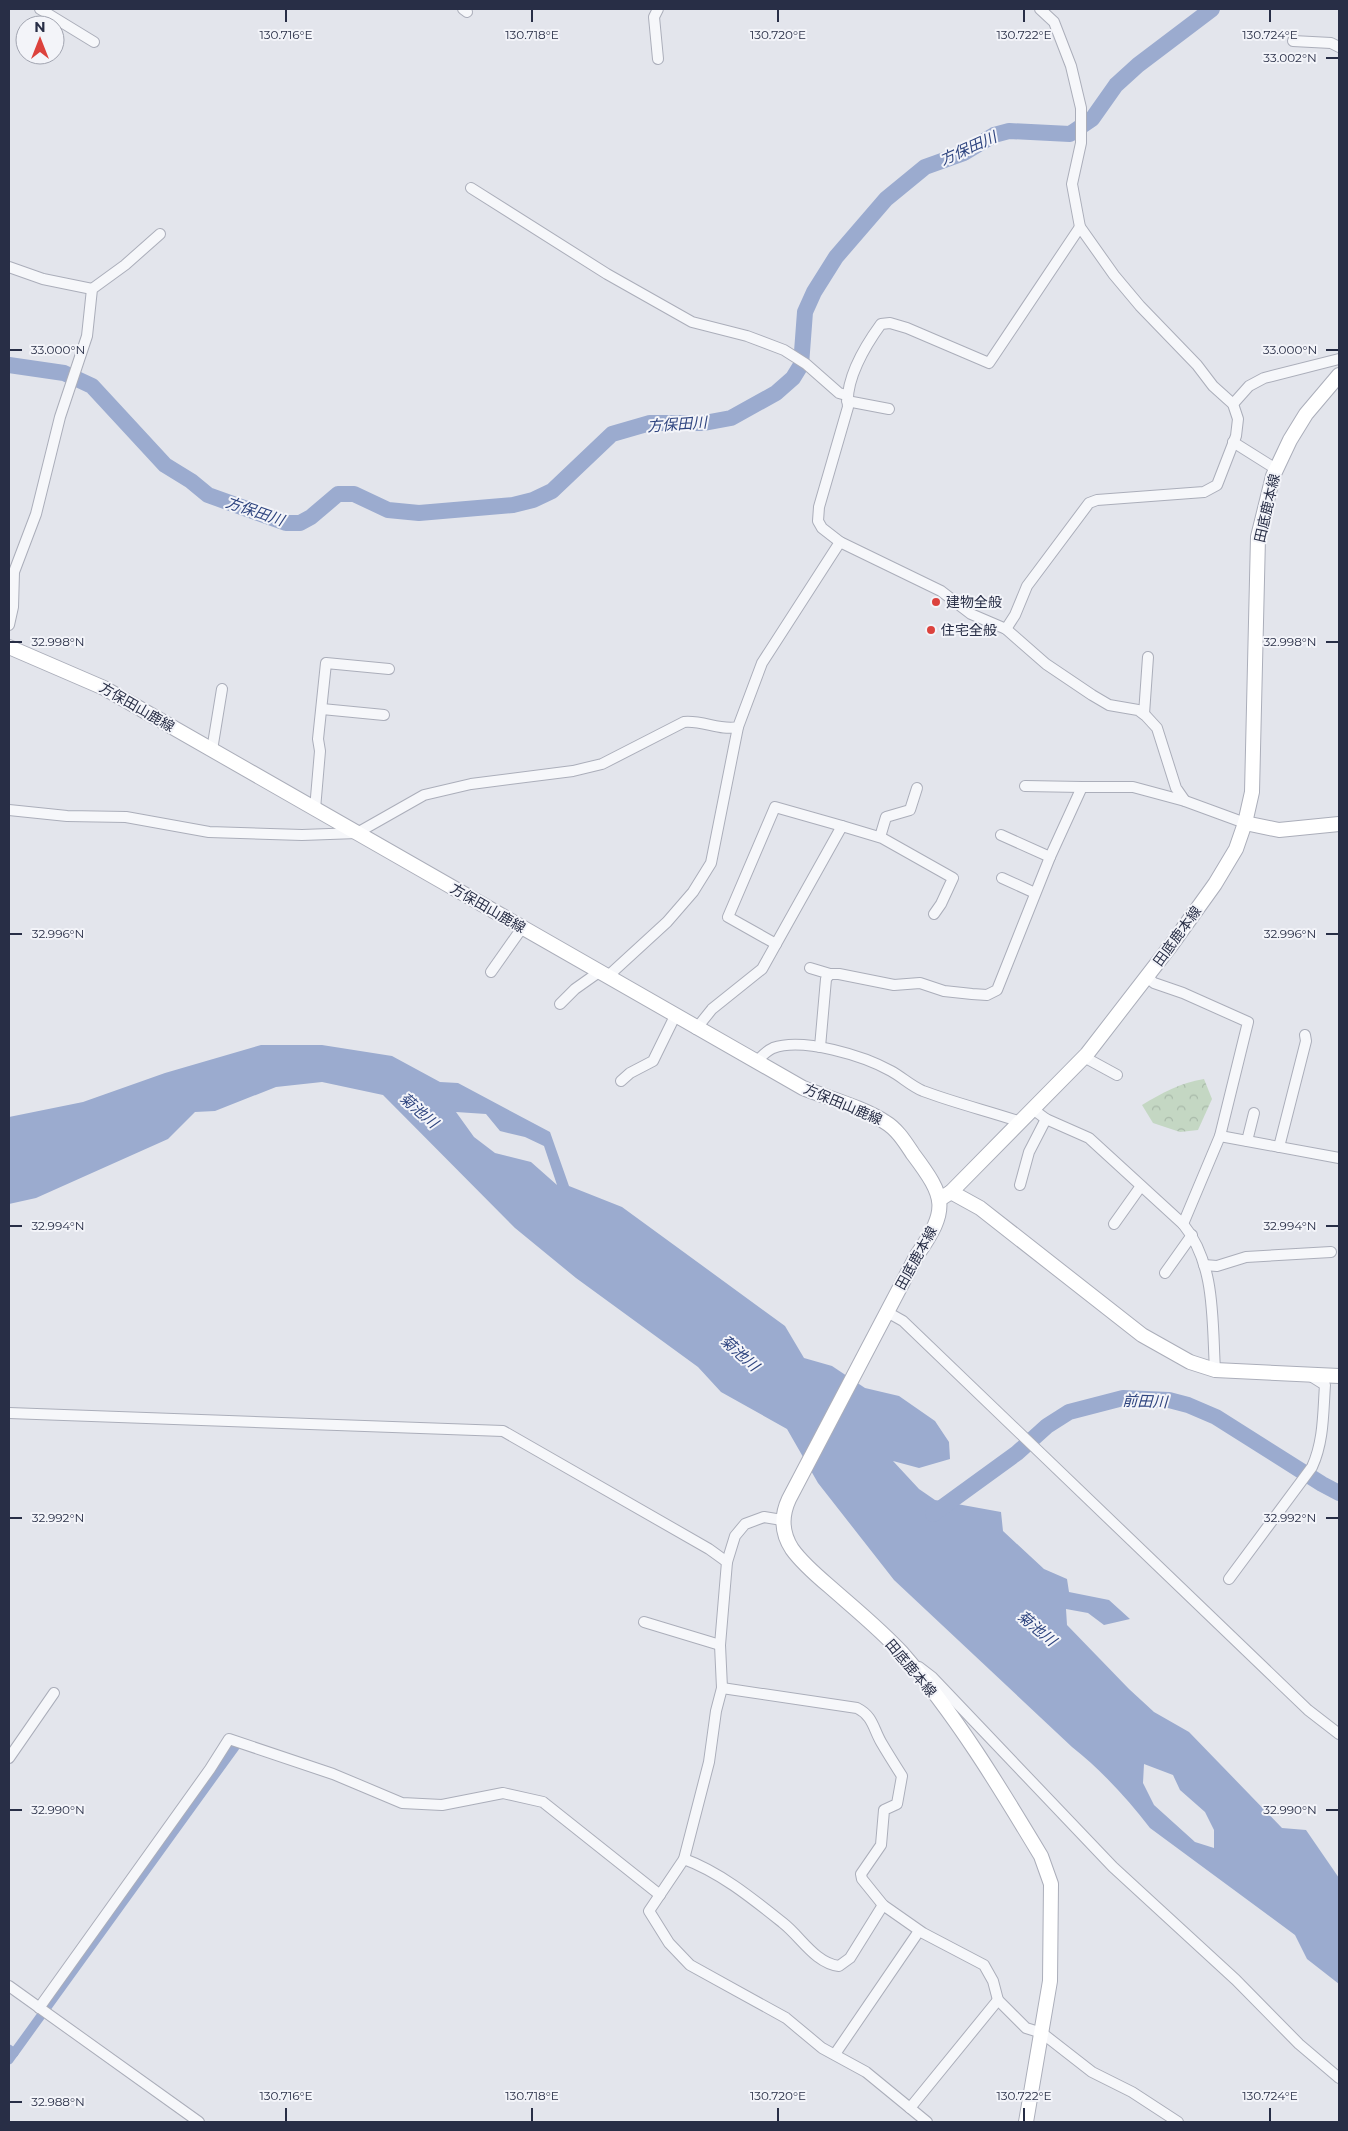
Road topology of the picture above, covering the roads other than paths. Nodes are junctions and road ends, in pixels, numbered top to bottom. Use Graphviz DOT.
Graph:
graph roads {
  1 [pos="40,9"];
  2 [pos="658,9"];
  3 [pos="1040,9"];
  4 [pos="1293,41"];
  5 [pos="94,42"];
  6 [pos="1339,47"];
  7 [pos="658,59"];
  8 [pos="472,188"];
  9 [pos="1080,227"];
  10 [pos="160,234"];
  11 [pos="9,267"];
  12 [pos="92,289"];
  13 [pos="1339,359"];
  14 [pos="1339,374"];
  15 [pos="847,398"];
  16 [pos="1233,404"];
  17 [pos="889,409"];
  18 [pos="1233,442"];
  19 [pos="1276,469"];
  20 [pos="840,542"];
  21 [pos="9,625"];
  22 [pos="1006,629"];
  23 [pos="9,647"];
  24 [pos="1148,657"];
  25 [pos="389,669"];
  26 [pos="222,689"];
  27 [pos="322,709"];
  28 [pos="1144,714"];
  29 [pos="384,715"];
  30 [pos="738,727"];
  31 [pos="212,750"];
  32 [pos="1025,786"];
  33 [pos="1082,787"];
  34 [pos="917,788"];
  35 [pos="1185,801"];
  36 [pos="315,809"];
  37 [pos="9,810"];
  38 [pos="1245,823"];
  39 [pos="1339,824"];
  40 [pos="842,826"];
  41 [pos="356,833"];
  42 [pos="1001,834"];
  43 [pos="880,837"];
  44 [pos="1050,857"];
  45 [pos="1002,878"];
  46 [pos="1035,893"];
  47 [pos="934,914"];
  48 [pos="522,928"];
  49 [pos="776,944"];
  50 [pos="810,968"];
  51 [pos="491,972"];
  52 [pos="603,974"];
  53 [pos="830,974"];
  54 [pos="1147,977"];
  55 [pos="560,1004"];
  56 [pos="675,1016"];
  57 [pos="696,1029"];
  58 [pos="1305,1035"];
  59 [pos="820,1047"];
  60 [pos="1084,1058"];
  61 [pos="756,1062"];
  62 [pos="1118,1075"];
  63 [pos="621,1081"];
  64 [pos="1034,1110"];
  65 [pos="1254,1113"];
  66 [pos="1046,1119"];
  67 [pos="1021,1122"];
  68 [pos="1220,1136"];
  69 [pos="1247,1141"];
  70 [pos="1279,1147"];
  71 [pos="1339,1158"];
  72 [pos="1020,1185"];
  73 [pos="1141,1186"];
  74 [pos="946,1195"];
  75 [pos="1114,1224"];
  76 [pos="1184,1224"];
  77 [pos="1192,1235"];
  78 [pos="1331,1252"];
  79 [pos="1204,1265"];
  80 [pos="1165,1273"];
  81 [pos="887,1312"];
  82 [pos="1215,1370"];
  83 [pos="1308,1375"];
  84 [pos="1339,1376"];
  85 [pos="9,1413"];
  86 [pos="782,1520"];
  87 [pos="727,1562"];
  88 [pos="1230,1579"];
  89 [pos="644,1622"];
  90 [pos="720,1645"];
  91 [pos="901,1653"];
  92 [pos="722,1688"];
  93 [pos="54,1694"];
  94 [pos="1339,1734"];
  95 [pos="9,1758"];
  96 [pos="684,1859"];
  97 [pos="660,1895"];
  98 [pos="883,1905"];
  99 [pos="919,1931"];
  100 [pos="9,1986"];
  101 [pos="998,2000"];
  102 [pos="39,2008"];
  103 [pos="1042,2033"];
  104 [pos="835,2054"];
  105 [pos="1339,2078"];
  106 [pos="910,2108"];
  107 [pos="199,2122"];
  108 [pos="927,2122"];
  109 [pos="1026,2122"];
  110 [pos="1178,2122"];
  1 -- 5 [label="street"];
  2 -- 7 [label="street"];
  3 -- 9 [label="street"];
  4 -- 6 [label="street"];
  8 -- 15 [label="street"];
  9 -- 15 [label="street"];
  9 -- 16 [label="street"];
  10 -- 12 [label="street"];
  11 -- 12 [label="street"];
  12 -- 21 [label="street"];
  13 -- 16 [label="street"];
  14 -- 19 [label="main road, 田底鹿本線"];
  15 -- 17 [label="street"];
  15 -- 20 [label="street"];
  16 -- 18 [label="street"];
  18 -- 19 [label="street"];
  18 -- 22 [label="street"];
  19 -- 38 [label="main road, 田底鹿本線"];
  20 -- 22 [label="street"];
  20 -- 30 [label="street"];
  22 -- 28 [label="street"];
  23 -- 31 [label="main road, 方保田山鹿線"];
  24 -- 28 [label="street"];
  25 -- 27 [label="street"];
  26 -- 31 [label="street"];
  27 -- 29 [label="street"];
  27 -- 36 [label="street"];
  28 -- 35 [label="street"];
  30 -- 41 [label="street"];
  30 -- 52 [label="street"];
  31 -- 36 [label="main road, 方保田山鹿線"];
  32 -- 33 [label="street"];
  33 -- 35 [label="street"];
  33 -- 44 [label="street"];
  34 -- 43 [label="street"];
  35 -- 38 [label="street"];
  36 -- 41 [label="main road, 方保田山鹿線"];
  37 -- 41 [label="street"];
  38 -- 39 [label="main road"];
  38 -- 54 [label="main road, 田底鹿本線"];
  40 -- 43 [label="street"];
  40 -- 49 [label="street"];
  40 -- 49 [label="street"];
  41 -- 48 [label="main road, 方保田山鹿線"];
  42 -- 44 [label="street"];
  43 -- 47 [label="street"];
  44 -- 46 [label="street"];
  45 -- 46 [label="street"];
  46 -- 53 [label="street"];
  48 -- 51 [label="street"];
  48 -- 52 [label="main road, 方保田山鹿線"];
  49 -- 57 [label="street"];
  50 -- 53 [label="street"];
  52 -- 55 [label="street"];
  52 -- 56 [label="main road, 方保田山鹿線"];
  53 -- 59 [label="street"];
  54 -- 60 [label="main road, 田底鹿本線"];
  54 -- 68 [label="street"];
  56 -- 57 [label="main road, 方保田山鹿線"];
  56 -- 63 [label="street"];
  57 -- 61 [label="main road, 方保田山鹿線"];
  58 -- 70 [label="street"];
  59 -- 61 [label="street"];
  59 -- 67 [label="street"];
  60 -- 62 [label="street"];
  60 -- 64 [label="main road, 田底鹿本線"];
  61 -- 74 [label="main road, 方保田山鹿線"];
  64 -- 66 [label="street"];
  64 -- 67 [label="main road, 田底鹿本線"];
  65 -- 69 [label="street"];
  66 -- 72 [label="street"];
  66 -- 73 [label="street"];
  67 -- 74 [label="main road, 田底鹿本線"];
  68 -- 69 [label="street"];
  68 -- 76 [label="street"];
  69 -- 70 [label="street"];
  70 -- 71 [label="street"];
  73 -- 75 [label="street"];
  73 -- 76 [label="street"];
  74 -- 81 [label="main road, 田底鹿本線"];
  74 -- 82 [label="main road"];
  76 -- 77 [label="street"];
  77 -- 79 [label="street"];
  77 -- 80 [label="street"];
  78 -- 79 [label="street"];
  79 -- 82 [label="street"];
  81 -- 86 [label="main road, 田底鹿本線"];
  81 -- 94 [label="street"];
  82 -- 83 [label="main road"];
  83 -- 84 [label="main road"];
  83 -- 88 [label="street"];
  85 -- 87 [label="street"];
  86 -- 87 [label="street"];
  86 -- 91 [label="main road, 田底鹿本線"];
  87 -- 90 [label="street"];
  89 -- 90 [label="street"];
  90 -- 92 [label="street"];
  91 -- 103 [label="main road, 田底鹿本線"];
  91 -- 105 [label="street"];
  92 -- 96 [label="street"];
  92 -- 98 [label="street"];
  93 -- 95 [label="street"];
  96 -- 97 [label="street"];
  96 -- 98 [label="street"];
  97 -- 102 [label="street"];
  97 -- 104 [label="street"];
  98 -- 99 [label="street"];
  99 -- 101 [label="street"];
  99 -- 104 [label="street"];
  100 -- 102 [label="street"];
  101 -- 103 [label="street"];
  101 -- 106 [label="street"];
  102 -- 107 [label="street"];
  103 -- 109 [label="main road, 田底鹿本線"];
  103 -- 110 [label="street"];
  104 -- 106 [label="street"];
  106 -- 108 [label="street"];
}
